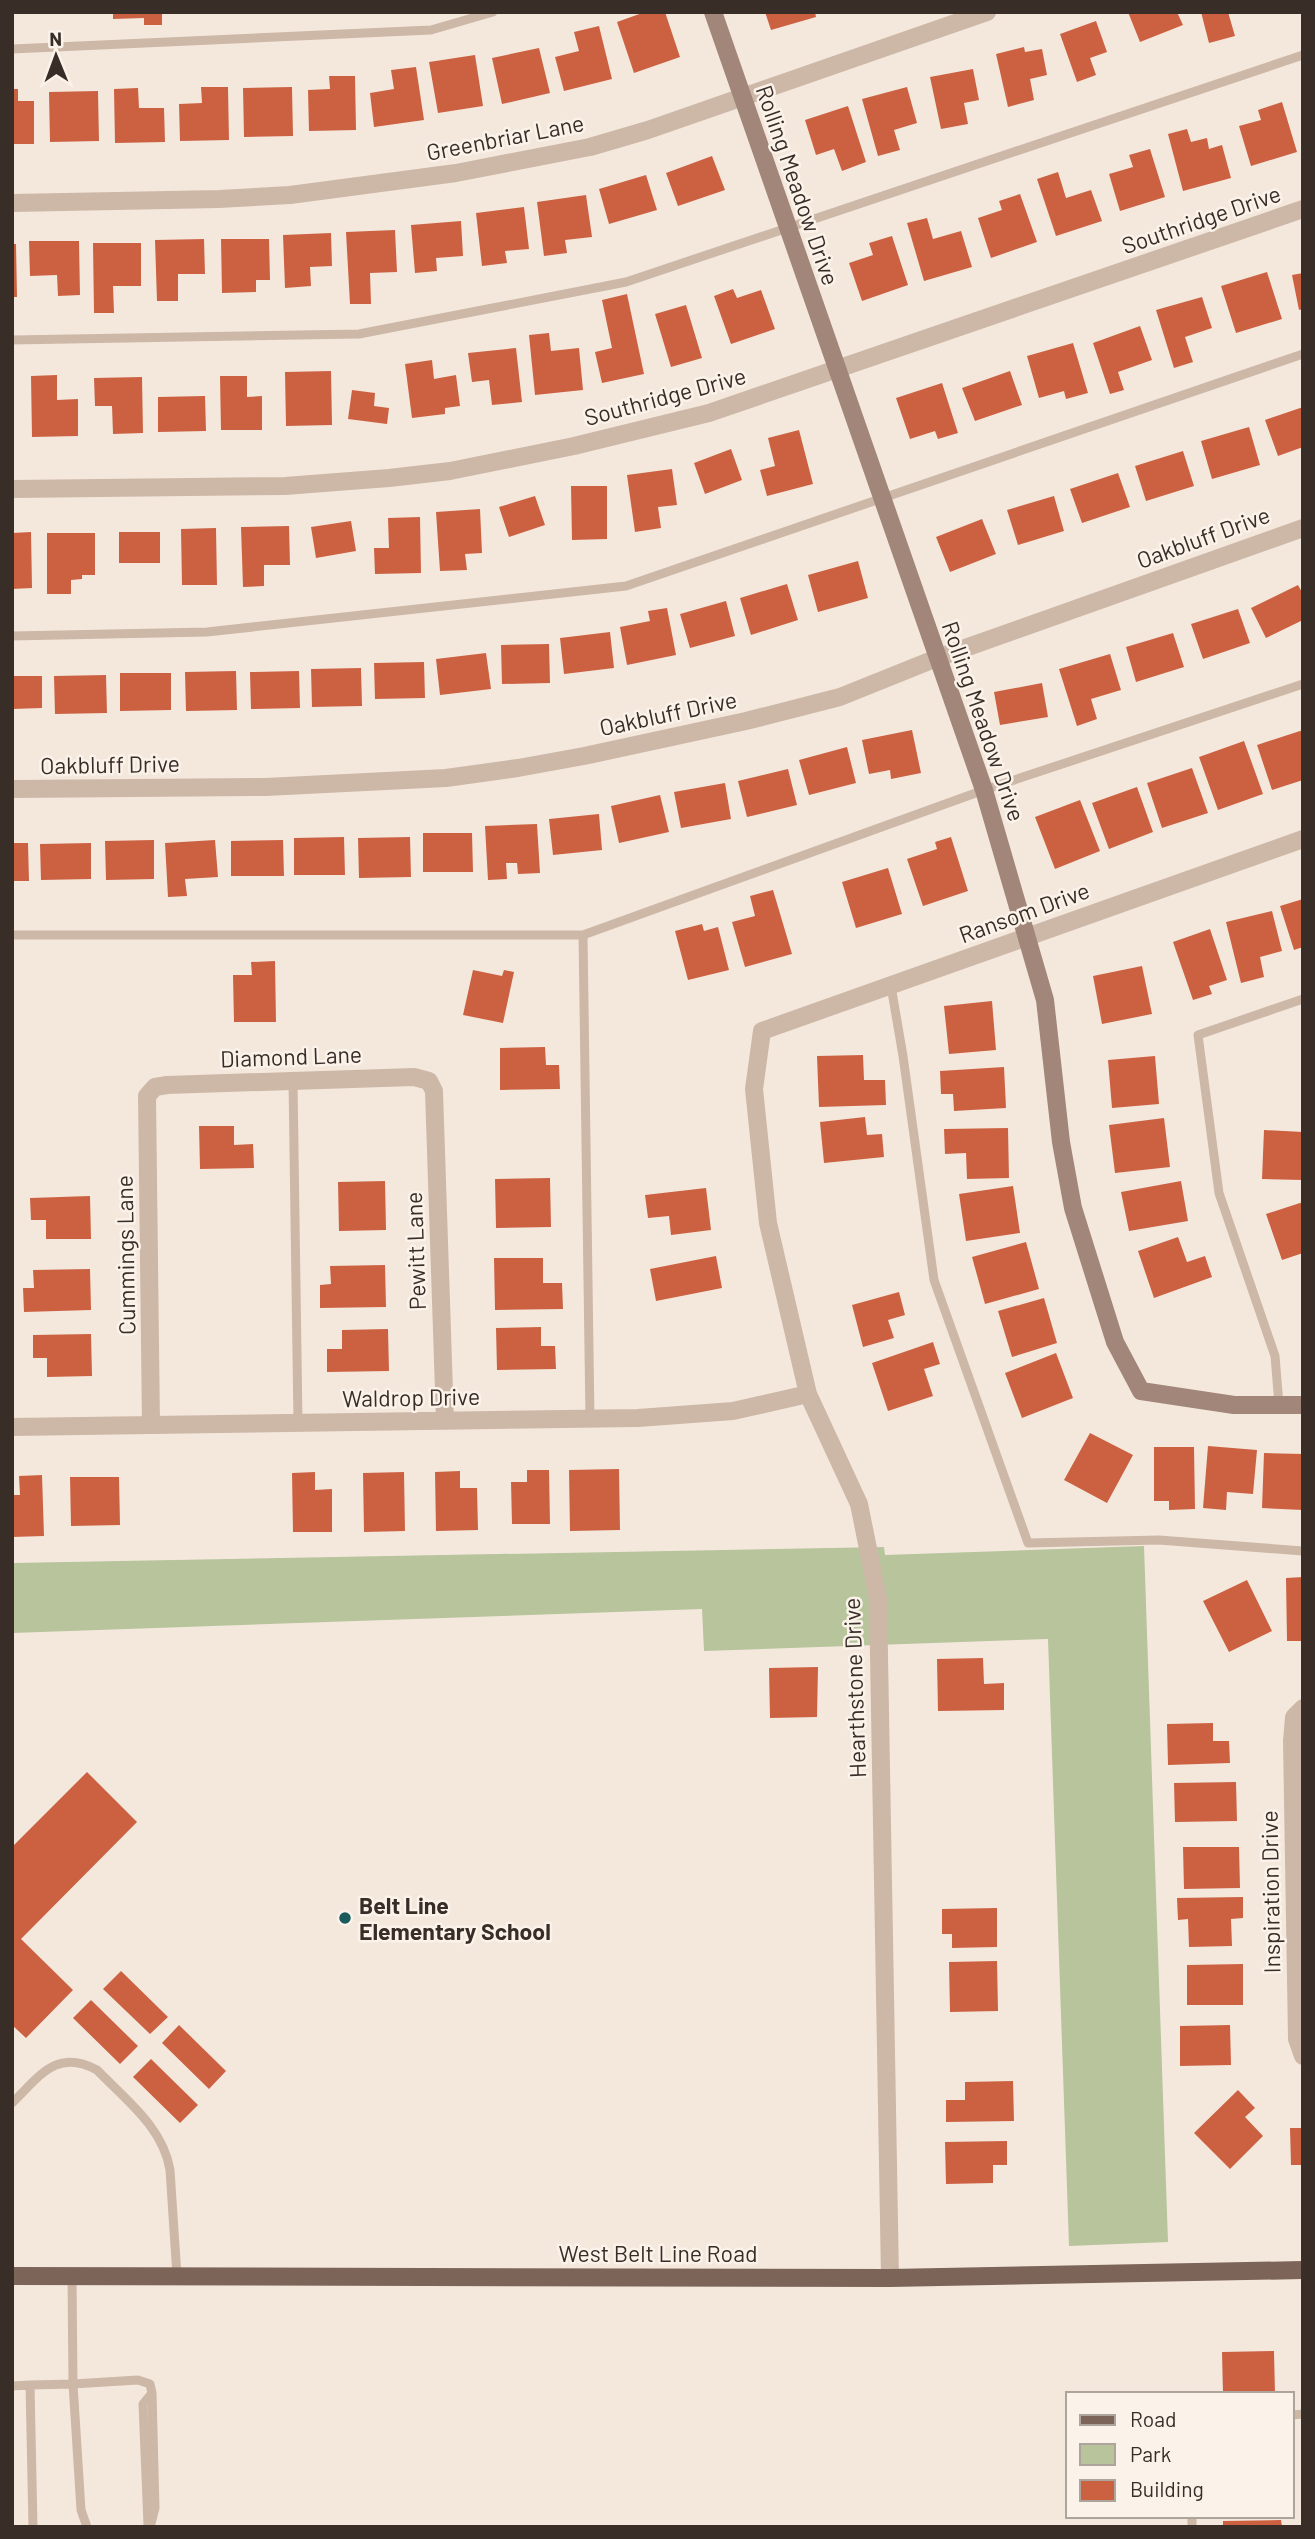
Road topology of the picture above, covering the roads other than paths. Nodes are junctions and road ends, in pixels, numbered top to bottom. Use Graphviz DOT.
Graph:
graph roads {
  1 [pos="493,12"];
  2 [pos="713,12"];
  3 [pos="987,12"];
  4 [pos="12,49"];
  5 [pos="1303,55"];
  6 [pos="742,97"];
  7 [pos="12,203"];
  8 [pos="1303,209"];
  9 [pos="787,227"];
  10 [pos="12,340"];
  11 [pos="1303,354"];
  12 [pos="836,371"];
  13 [pos="12,489"];
  14 [pos="881,499"];
  15 [pos="1303,528"];
  16 [pos="12,636"];
  17 [pos="937,659"];
  18 [pos="1303,684"];
  19 [pos="12,789"];
  20 [pos="984,790"];
  21 [pos="1303,839"];
  22 [pos="12,935"];
  23 [pos="583,935"];
  24 [pos="1027,938"];
  25 [pos="891,986"];
  26 [pos="1303,999"];
  27 [pos="762,1031"];
  28 [pos="293,1081"];
  29 [pos="429,1081"];
  30 [pos="155,1087"];
  31 [pos="808,1394"];
  32 [pos="1279,1405"];
  33 [pos="1303,1405"];
  34 [pos="590,1419"];
  35 [pos="444,1421"];
  36 [pos="298,1423"];
  37 [pos="151,1425"];
  38 [pos="12,1427"];
  39 [pos="1303,1551"];
  40 [pos="1303,1708"];
  41 [pos="1303,2056"];
  42 [pos="12,2103"];
  43 [pos="1303,2270"];
  44 [pos="12,2276"];
  45 [pos="72,2276"];
  46 [pos="177,2276"];
  47 [pos="890,2278"];
  48 [pos="74,2384"];
  49 [pos="30,2385"];
  50 [pos="12,2386"];
  51 [pos="33,2527"];
  52 [pos="87,2527"];
  53 [pos="149,2527"];
  1 -- 4 [label="lane"];
  2 -- 6 [label="street, Rolling Meadow Drive"];
  3 -- 6 [label="street, Greenbriar Lane"];
  5 -- 9 [label="lane"];
  6 -- 7 [label="street, Greenbriar Lane"];
  6 -- 9 [label="street, Rolling Meadow Drive"];
  8 -- 12 [label="street, Southridge Drive"];
  9 -- 10 [label="lane"];
  9 -- 12 [label="street, Rolling Meadow Drive"];
  11 -- 14 [label="lane"];
  12 -- 13 [label="street, Southridge Drive"];
  12 -- 14 [label="street, Rolling Meadow Drive"];
  14 -- 16 [label="lane"];
  14 -- 17 [label="street, Rolling Meadow Drive"];
  15 -- 17 [label="street, Oakbluff Drive"];
  17 -- 19 [label="street, Oakbluff Drive"];
  17 -- 20 [label="street, Rolling Meadow Drive"];
  18 -- 20 [label="lane"];
  20 -- 23 [label="lane"];
  20 -- 24 [label="street, Rolling Meadow Drive"];
  21 -- 24 [label="street, Ransom Drive"];
  22 -- 23 [label="lane"];
  23 -- 34 [label="lane"];
  24 -- 25 [label="street, Ransom Drive"];
  24 -- 32 [label="street, Rolling Meadow Drive"];
  25 -- 27 [label="street, Ransom Drive"];
  25 -- 39 [label="lane"];
  26 -- 32 [label="lane"];
  27 -- 31 [label="street, Hearthstone Drive"];
  28 -- 29 [label="street, Diamond Lane"];
  28 -- 30 [label="street, Diamond Lane"];
  28 -- 36 [label="lane"];
  29 -- 35 [label="street, Pewitt Lane"];
  30 -- 37 [label="street, Cummings Lane"];
  31 -- 34 [label="street, Waldrop Drive"];
  31 -- 47 [label="street, Hearthstone Drive"];
  32 -- 33 [label="street"];
  34 -- 35 [label="street, Waldrop Drive"];
  35 -- 36 [label="street, Waldrop Drive"];
  36 -- 37 [label="street, Waldrop Drive"];
  37 -- 38 [label="street, Waldrop Drive"];
  40 -- 41 [label="street, Inspiration Drive"];
  42 -- 46 [label="lane"];
  43 -- 47 [label="main road, West Belt Line Road"];
  44 -- 45 [label="main road, West Belt Line Road"];
  45 -- 46 [label="main road, West Belt Line Road"];
  45 -- 48 [label="lane"];
  46 -- 47 [label="main road, West Belt Line Road"];
  48 -- 49 [label="lane"];
  48 -- 52 [label="lane"];
  48 -- 53 [label="lane"];
  49 -- 50 [label="lane"];
  49 -- 51 [label="lane"];
}
